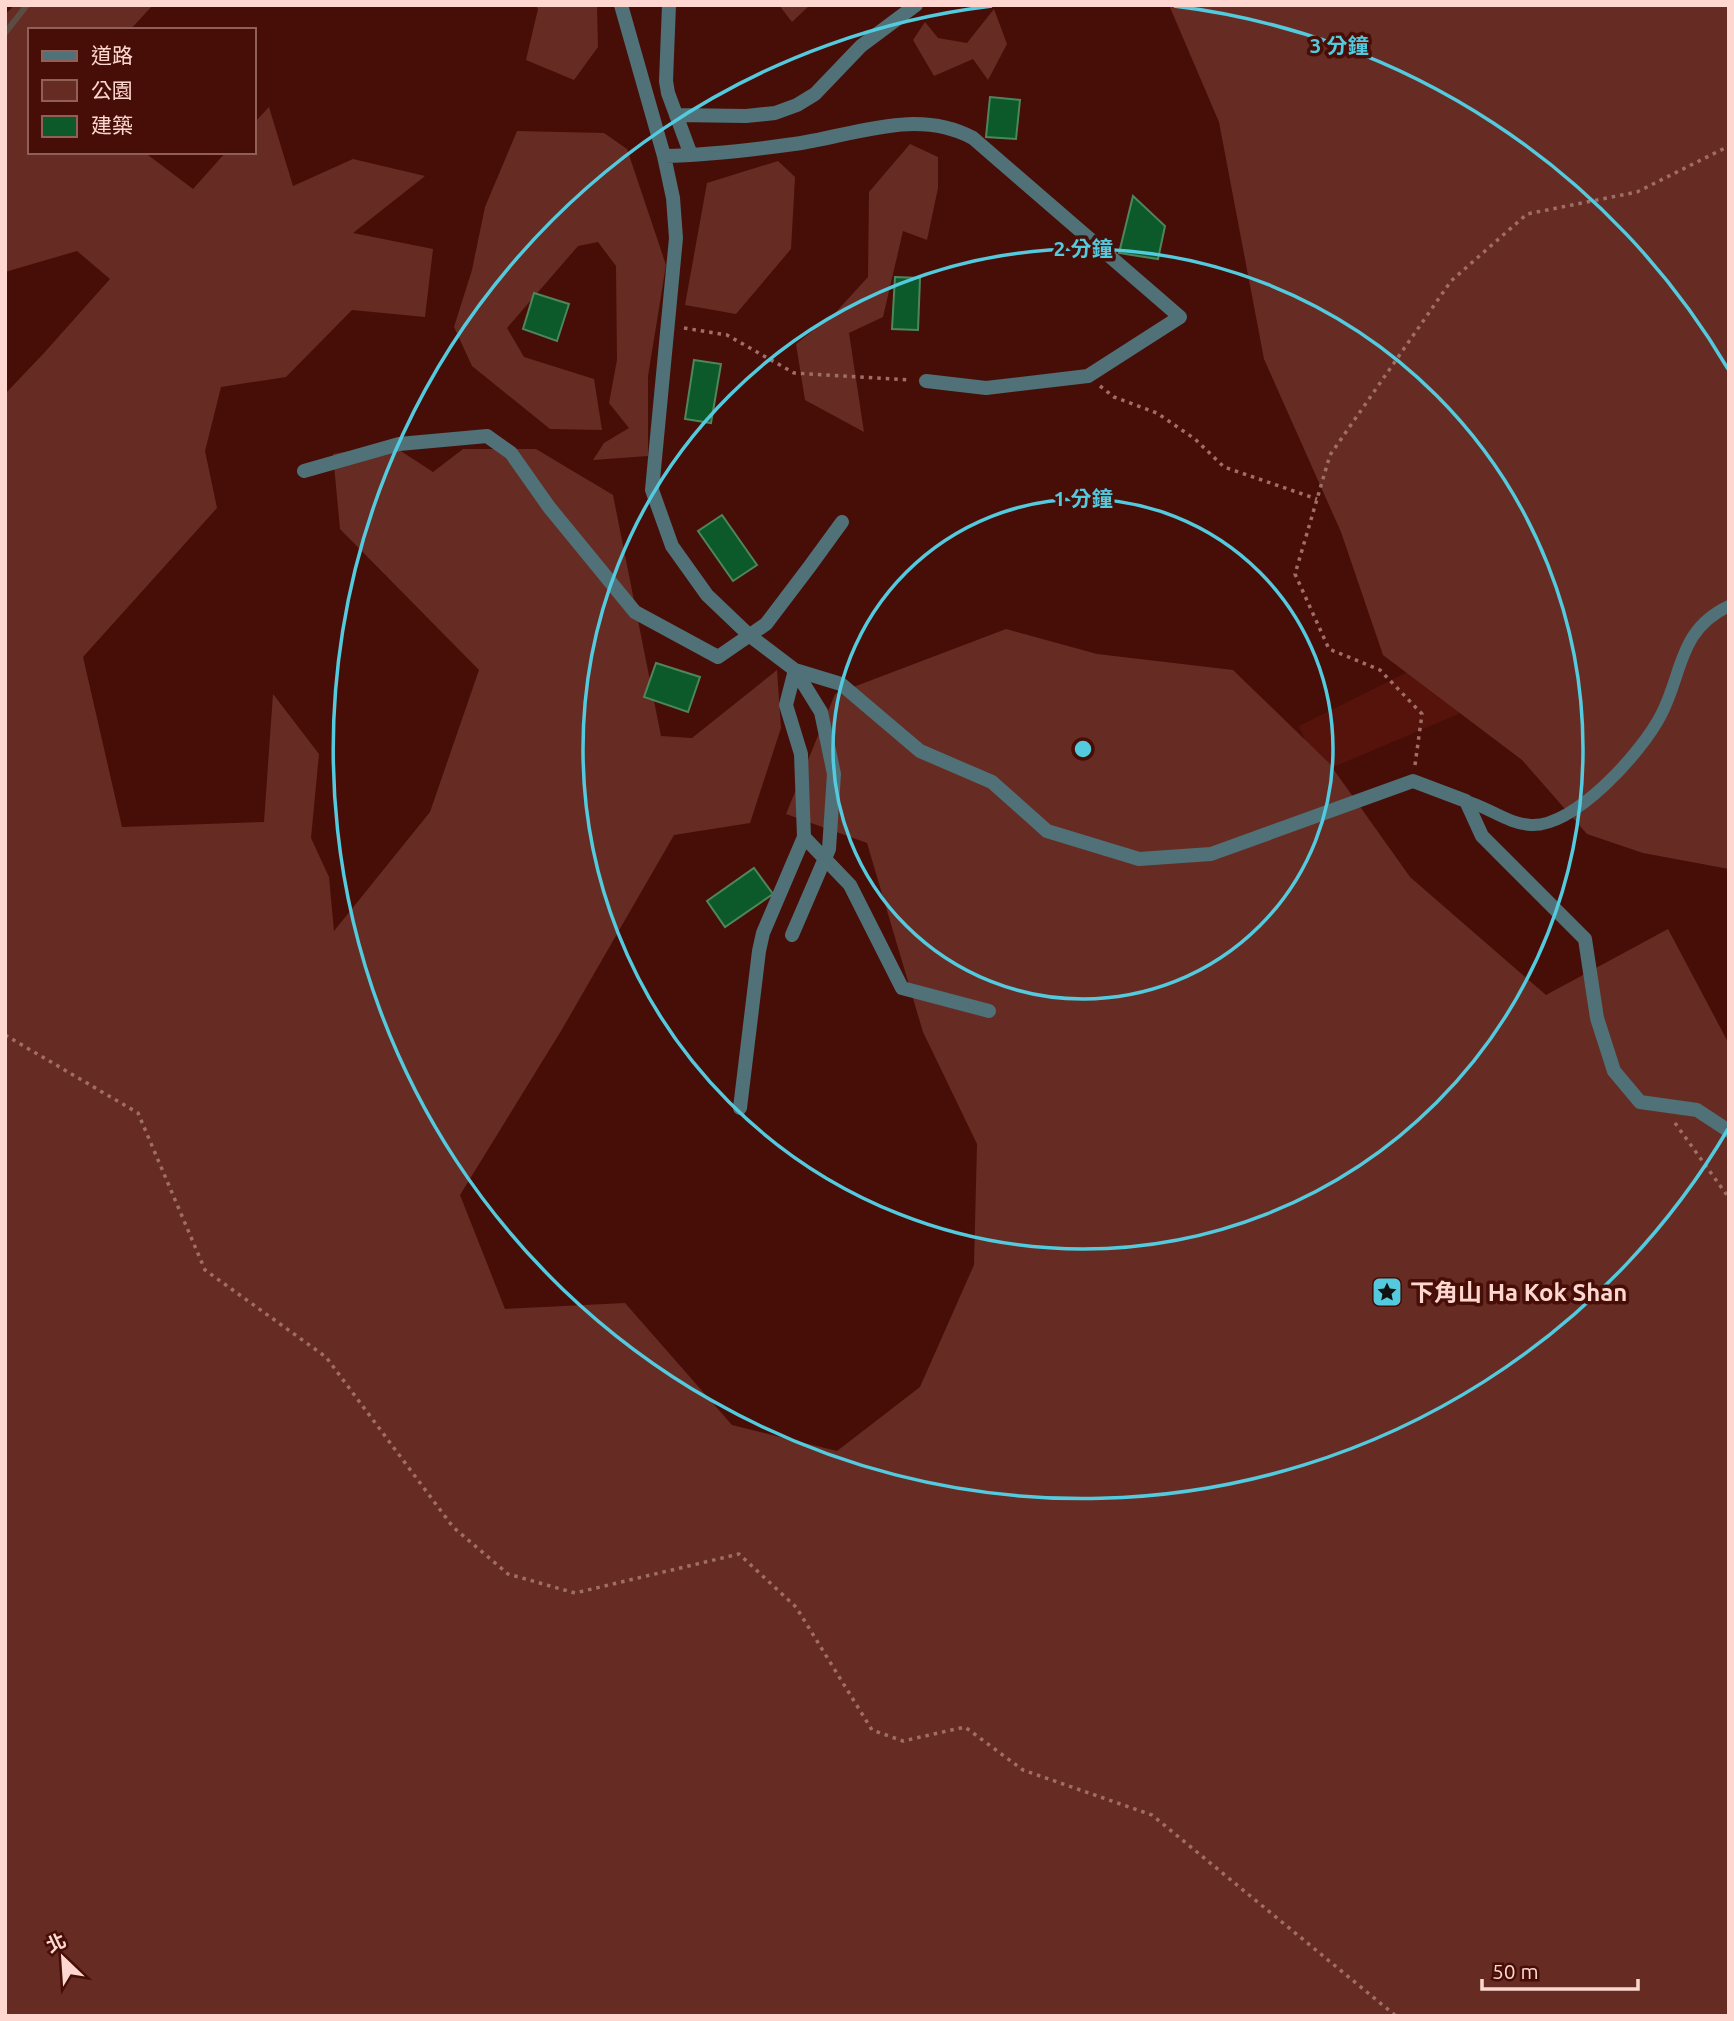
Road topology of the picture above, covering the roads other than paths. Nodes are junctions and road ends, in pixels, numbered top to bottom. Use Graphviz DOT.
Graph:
graph roads {
  1 [pos="621,5"];
  2 [pos="669,5"];
  3 [pos="916,5"];
  4 [pos="676,115"];
  5 [pos="691,155"];
  6 [pos="664,156"];
  7 [pos="926,381"];
  8 [pos="303,471"];
  9 [pos="842,522"];
  10 [pos="1729,606"];
  11 [pos="750,636"];
  12 [pos="795,670"];
  13 [pos="1466,801"];
  14 [pos="804,837"];
  15 [pos="825,860"];
  16 [pos="792,934"];
  17 [pos="989,1011"];
  18 [pos="740,1108"];
  19 [pos="1729,1131"];
  1 -- 6 [label="street"];
  2 -- 4 [label="street"];
  3 -- 4 [label="street"];
  4 -- 5 [label="street"];
  5 -- 6 [label="street"];
  5 -- 7 [label="street"];
  6 -- 11 [label="street"];
  8 -- 11 [label="street"];
  9 -- 11 [label="street"];
  10 -- 13 [label="lane"];
  11 -- 12 [label="street"];
  12 -- 13 [label="street"];
  12 -- 14 [label="street"];
  12 -- 15 [label="street"];
  13 -- 19 [label="street"];
  14 -- 15 [label="street"];
  14 -- 18 [label="street"];
  15 -- 16 [label="street"];
  15 -- 17 [label="street"];
}
